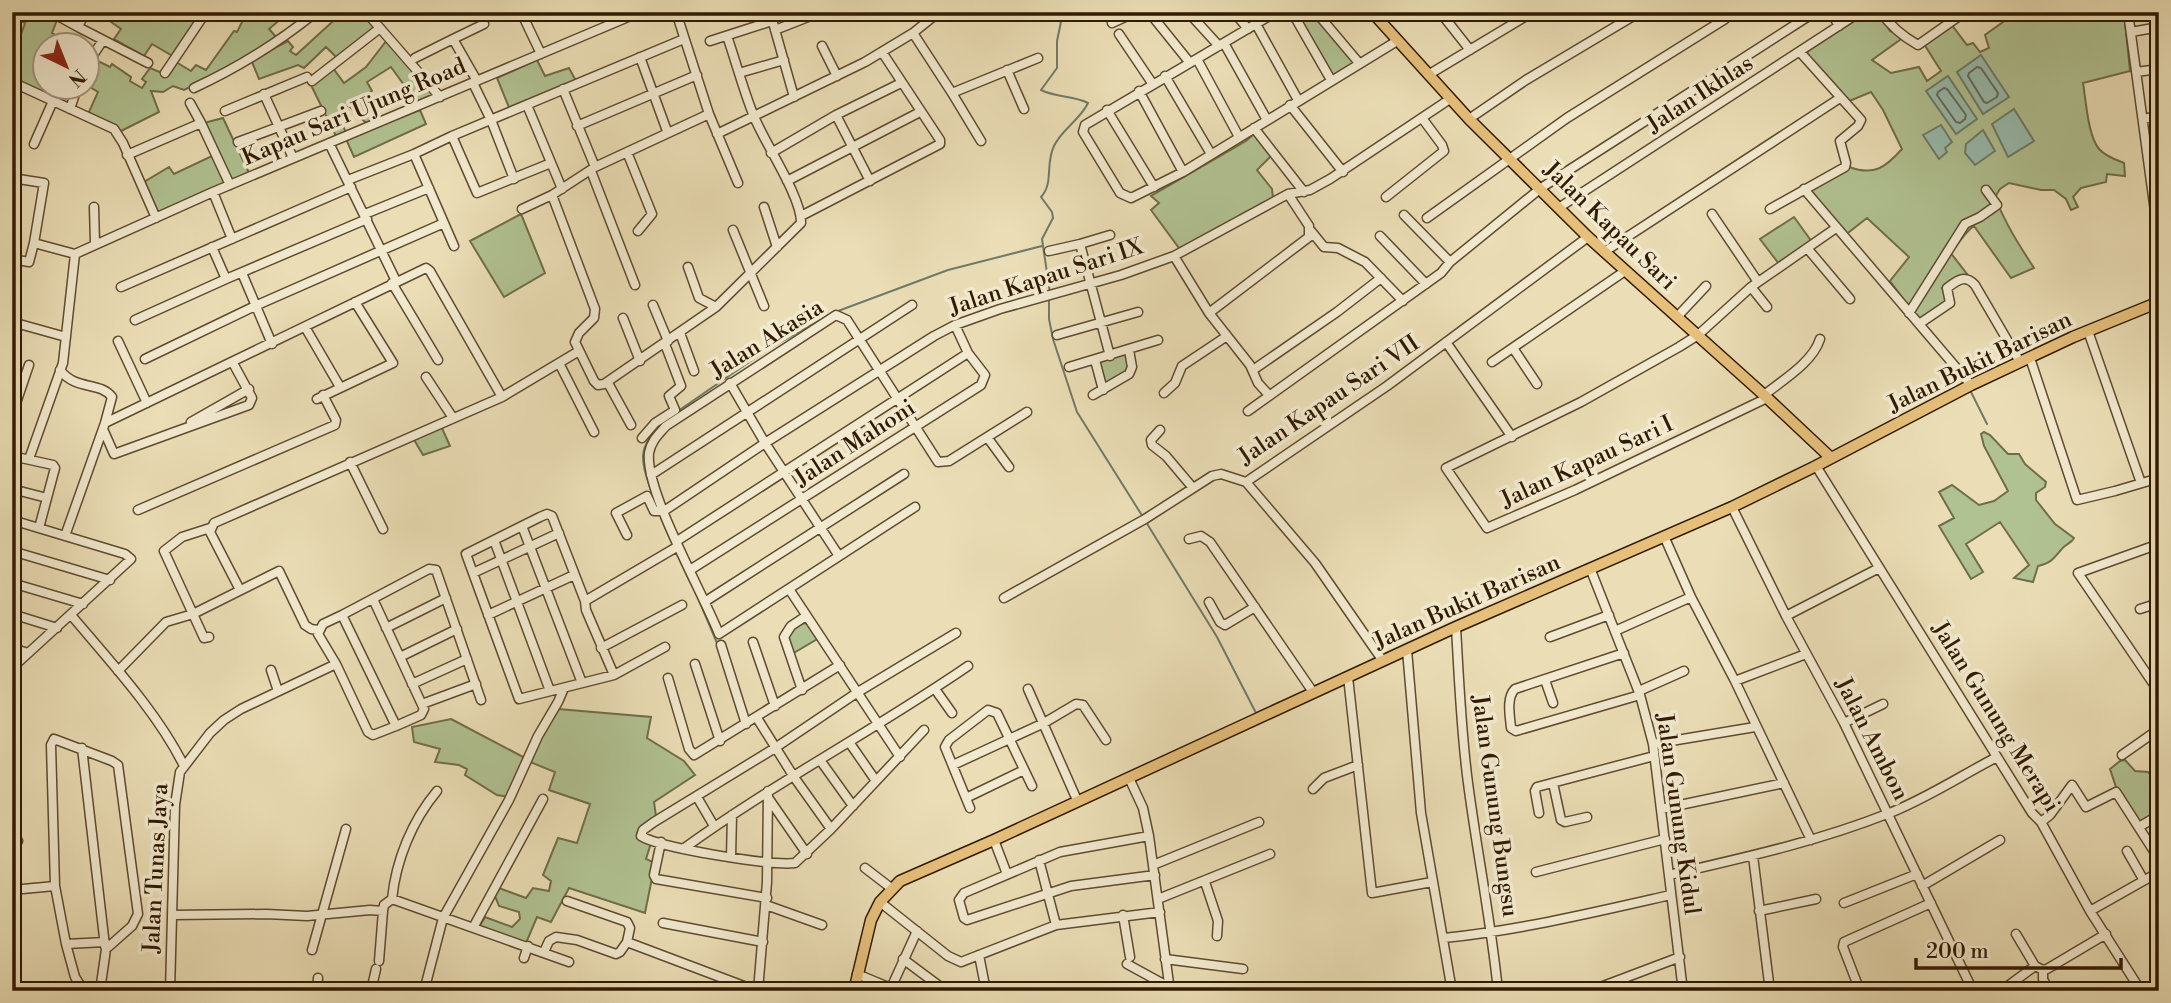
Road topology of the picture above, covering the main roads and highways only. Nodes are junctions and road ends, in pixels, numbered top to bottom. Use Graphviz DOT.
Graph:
graph roads {
  1 [pos="1372,12"];
  2 [pos="2159,302"];
  3 [pos="1830,458"];
  4 [pos="855,991"];
  1 -- 3 [label="main road, Jalan Kapau Sari"];
  2 -- 3 [label="main road, Jalan Bukit Barisan"];
  3 -- 4 [label="main road, Jalan Bukit Barisan"];
}
